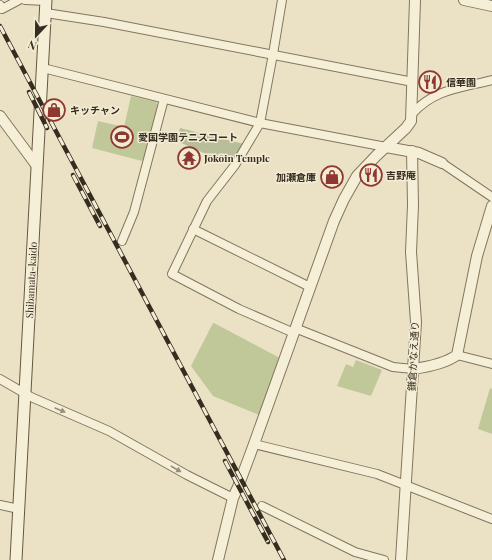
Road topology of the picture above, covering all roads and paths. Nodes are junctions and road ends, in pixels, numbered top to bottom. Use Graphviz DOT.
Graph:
graph roads {
  1 [pos="19,0"];
  2 [pos="25,0"];
  3 [pos="282,0"];
  4 [pos="415,0"];
  5 [pos="464,0"];
  6 [pos="46,1"];
  7 [pos="0,5"];
  8 [pos="492,6"];
  9 [pos="46,13"];
  10 [pos="273,54"];
  11 [pos="43,68"];
  12 [pos="492,80"];
  13 [pos="413,82"];
  14 [pos="164,99"];
  15 [pos="0,116"];
  16 [pos="411,119"];
  17 [pos="260,123"];
  18 [pos="386,147"];
  19 [pos="412,151"];
  20 [pos="442,163"];
  21 [pos="37,166"];
  22 [pos="492,197"];
  23 [pos="492,206"];
  24 [pos="193,229"];
  25 [pos="122,241"];
  26 [pos="310,287"];
  27 [pos="295,330"];
  28 [pos="457,355"];
  29 [pos="492,364"];
  30 [pos="413,369"];
  31 [pos="0,379"];
  32 [pos="25,393"];
  33 [pos="254,444"];
  34 [pos="405,484"];
  35 [pos="233,498"];
  36 [pos="0,505"];
  37 [pos="262,506"];
  38 [pos="19,509"];
  39 [pos="492,519"];
  40 [pos="16,560"];
  41 [pos="218,560"];
  42 [pos="384,560"];
  43 [pos="401,560"];
  1 -- 7 [label="street"];
  2 -- 6 [label="street"];
  3 -- 10 [label="street"];
  4 -- 13 [label="street"];
  5 -- 8 [label="street"];
  6 -- 9 [label="main road, Shibamata-kaido"];
  9 -- 10 [label="street"];
  9 -- 11 [label="main road, Shibamata-kaido"];
  10 -- 13 [label="street"];
  10 -- 17 [label="street"];
  11 -- 14 [label="street"];
  11 -- 21 [label="main road, Shibamata-kaido"];
  12 -- 16 [label="street"];
  13 -- 16 [label="street"];
  14 -- 17 [label="street"];
  14 -- 25 [label="street"];
  15 -- 21 [label="street"];
  16 -- 18 [label="street"];
  17 -- 18 [label="street"];
  17 -- 24 [label="street"];
  18 -- 19 [label="street"];
  18 -- 26 [label="street"];
  19 -- 20 [label="street"];
  19 -- 30 [label="street, 鎌倉かなえ通り"];
  20 -- 22 [label="street"];
  21 -- 32 [label="main road, Shibamata-kaido"];
  23 -- 28 [label="street"];
  24 -- 26 [label="street"];
  24 -- 27 [label="street"];
  26 -- 27 [label="street"];
  27 -- 30 [label="street"];
  27 -- 33 [label="street"];
  28 -- 29 [label="street"];
  28 -- 30 [label="street"];
  30 -- 34 [label="street, 鎌倉かなえ通り"];
  31 -- 32 [label="street"];
  32 -- 35 [label="street, one-way"];
  32 -- 38 [label="main road, Shibamata-kaido"];
  33 -- 34 [label="street"];
  33 -- 35 [label="street"];
  34 -- 39 [label="street"];
  34 -- 43 [label="street, 鎌倉かなえ通り"];
  35 -- 41 [label="street"];
  36 -- 38 [label="street"];
  37 -- 42 [label="street"];
  38 -- 40 [label="main road, Shibamata-kaido"];
}
